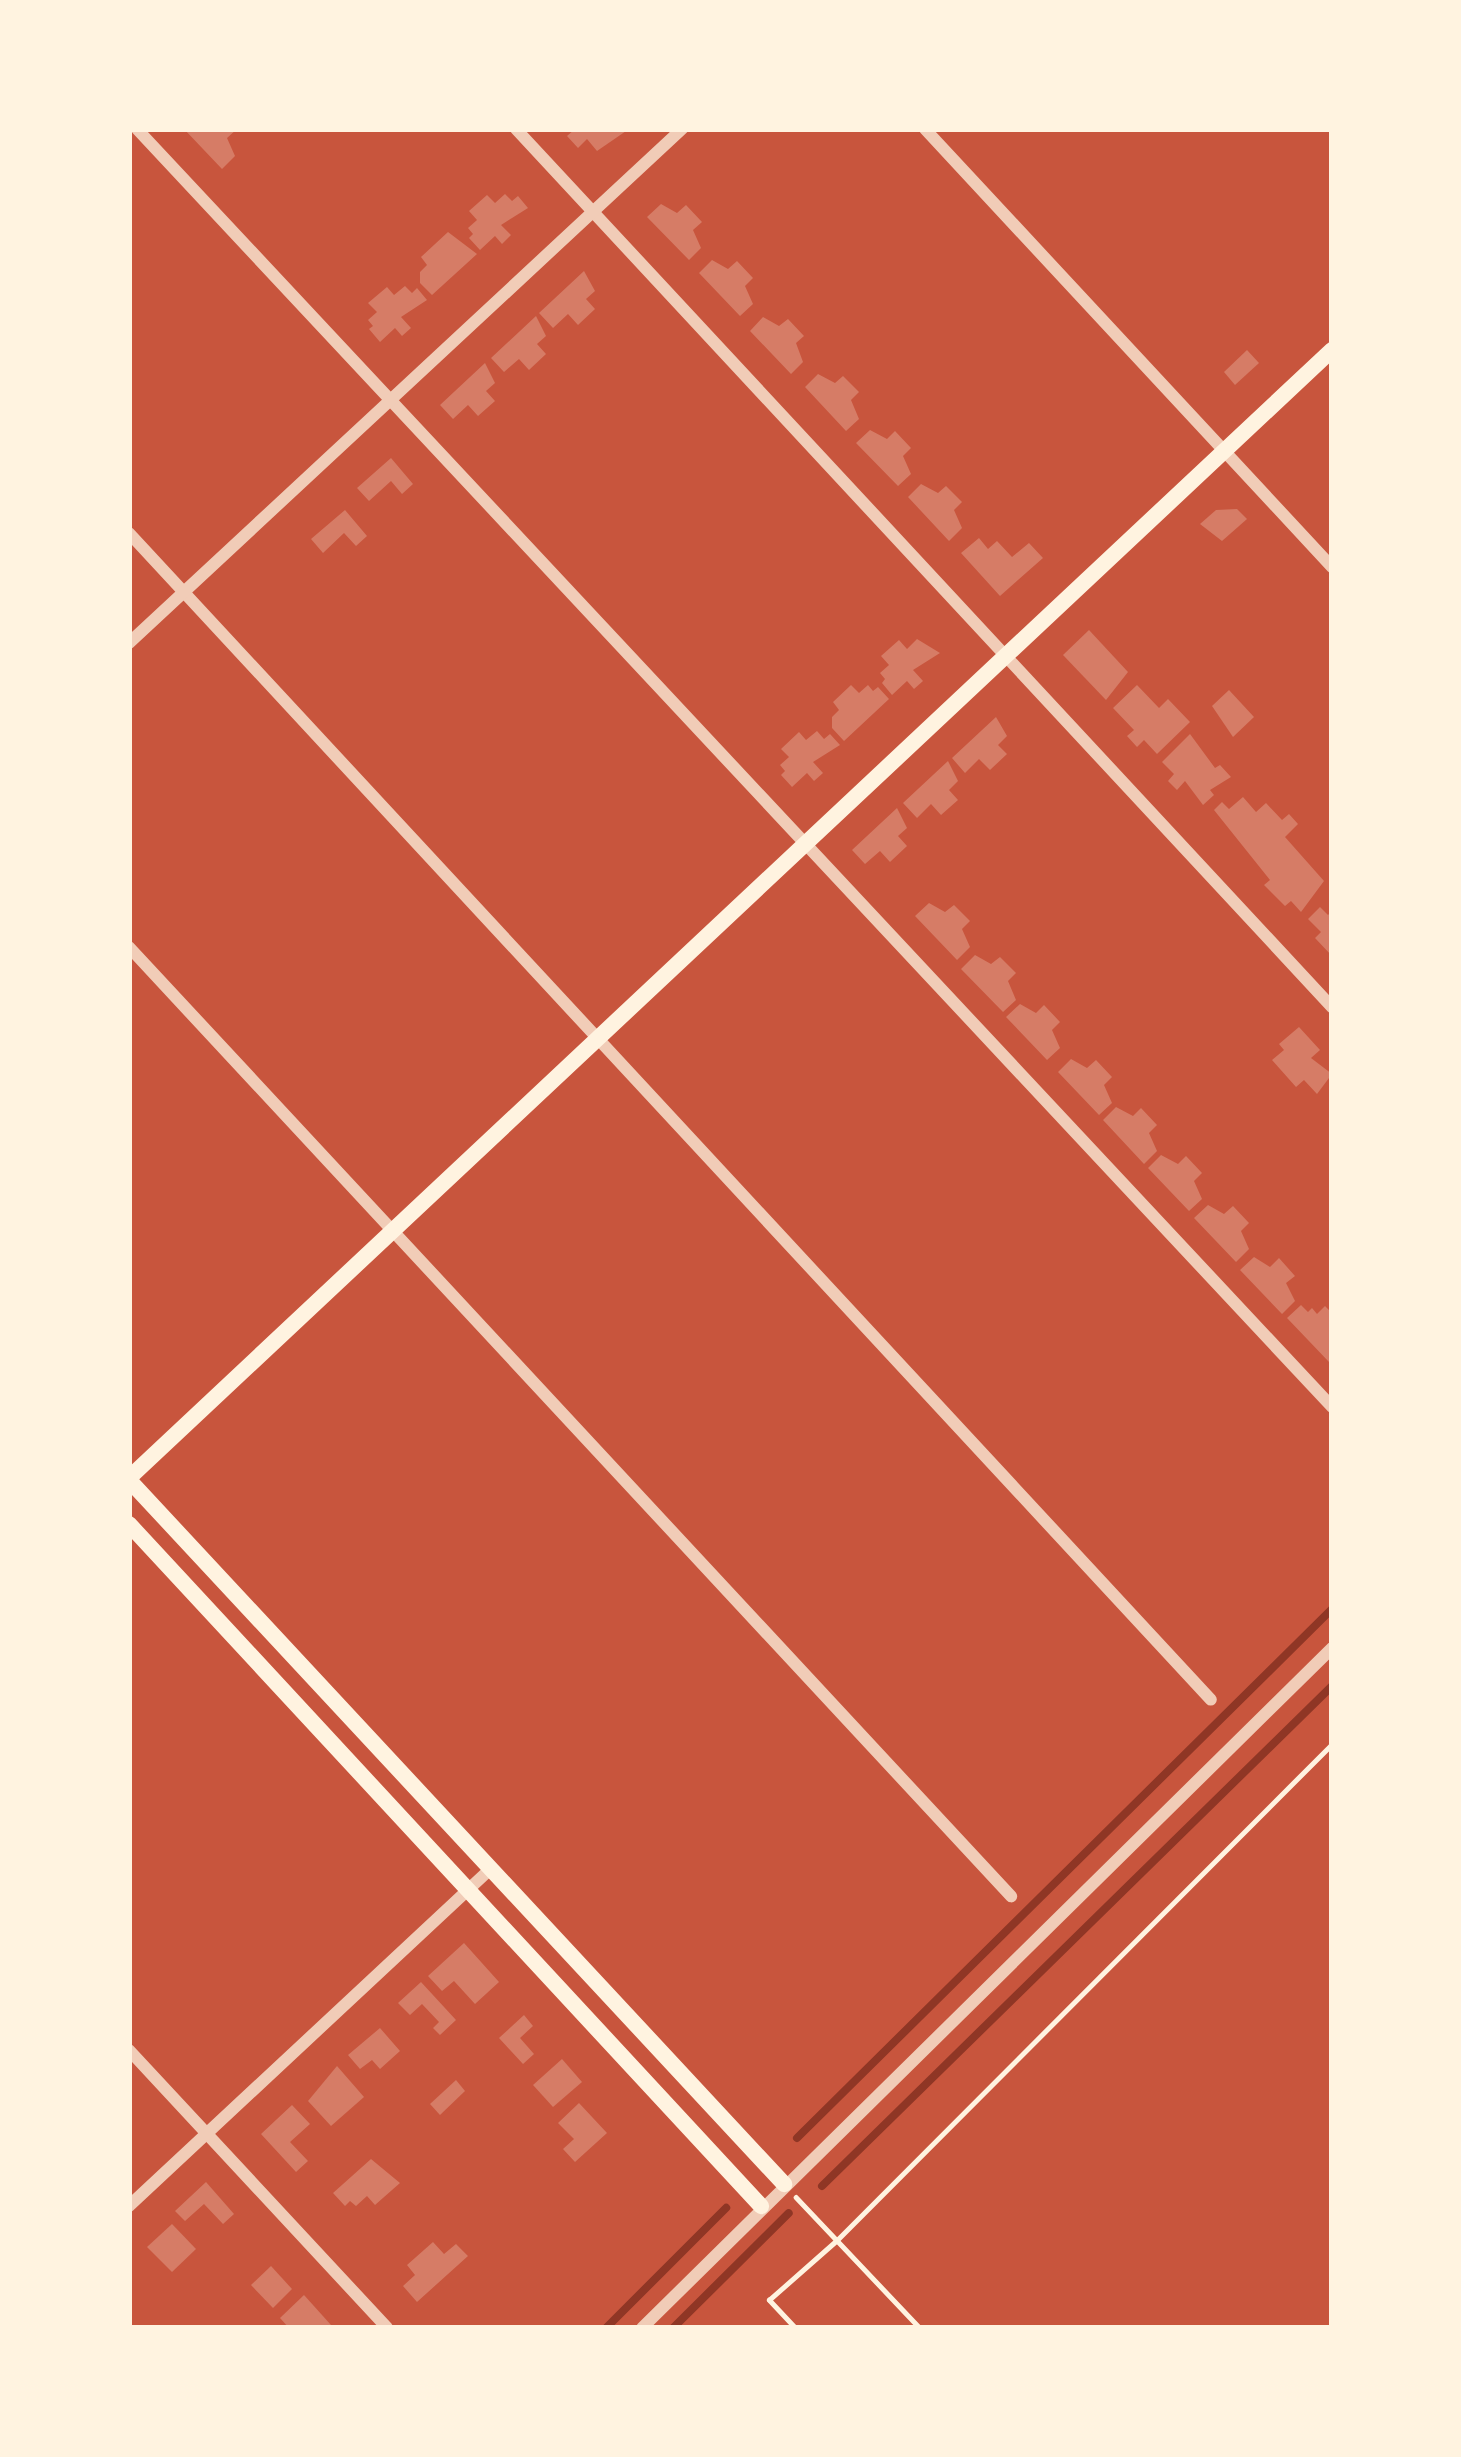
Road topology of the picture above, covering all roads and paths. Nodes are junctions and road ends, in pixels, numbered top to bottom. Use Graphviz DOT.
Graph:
graph roads {
  1 [pos="137,129"];
  2 [pos="516,129"];
  3 [pos="682,129"];
  4 [pos="926,129"];
  5 [pos="593,212"];
  6 [pos="1332,350"];
  7 [pos="390,402"];
  8 [pos="1224,451"];
  9 [pos="129,533"];
  10 [pos="1332,567"];
  11 [pos="184,592"];
  12 [pos="129,643"];
  13 [pos="1005,656"];
  14 [pos="802,846"];
  15 [pos="129,947"];
  16 [pos="1332,1007"];
  17 [pos="597,1038"];
  18 [pos="393,1230"];
  19 [pos="1332,1407"];
  20 [pos="129,1479"];
  21 [pos="129,1524"];
  22 [pos="1332,1648"];
  23 [pos="1211,1700"];
  24 [pos="1332,1744"];
  25 [pos="491,1869"];
  26 [pos="469,1890"];
  27 [pos="1011,1896"];
  28 [pos="129,2050"];
  29 [pos="207,2134"];
  30 [pos="784,2184"];
  31 [pos="129,2206"];
  32 [pos="761,2206"];
  33 [pos="814,2217"];
  34 [pos="836,2241"];
  35 [pos="387,2328"];
  36 [pos="642,2328"];
  37 [pos="795,2328"];
  38 [pos="920,2328"];
  1 -- 7 [label="street"];
  2 -- 5 [label="street"];
  3 -- 5 [label="street"];
  4 -- 8 [label="street"];
  5 -- 7 [label="street"];
  5 -- 13 [label="street"];
  6 -- 8 [label="main road"];
  7 -- 11 [label="street"];
  7 -- 14 [label="street"];
  8 -- 10 [label="street"];
  8 -- 13 [label="main road"];
  9 -- 11 [label="street"];
  11 -- 12 [label="street"];
  11 -- 17 [label="street"];
  13 -- 14 [label="main road"];
  13 -- 16 [label="street"];
  14 -- 17 [label="main road"];
  14 -- 19 [label="street"];
  15 -- 18 [label="street"];
  17 -- 18 [label="main road"];
  17 -- 23 [label="street"];
  18 -- 20 [label="main road"];
  18 -- 27 [label="street"];
  20 -- 25 [label="main road"];
  21 -- 26 [label="main road"];
  22 -- 30 [label="street"];
  24 -- 34 [label="path"];
  25 -- 26 [label="street"];
  25 -- 30 [label="main road"];
  26 -- 29 [label="street"];
  26 -- 32 [label="main road"];
  28 -- 29 [label="street"];
  29 -- 31 [label="street"];
  29 -- 35 [label="street"];
  30 -- 32 [label="street"];
  32 -- 36 [label="street"];
  33 -- 34 [label="path"];
  34 -- 37 [label="path"];
  34 -- 38 [label="path"];
}
